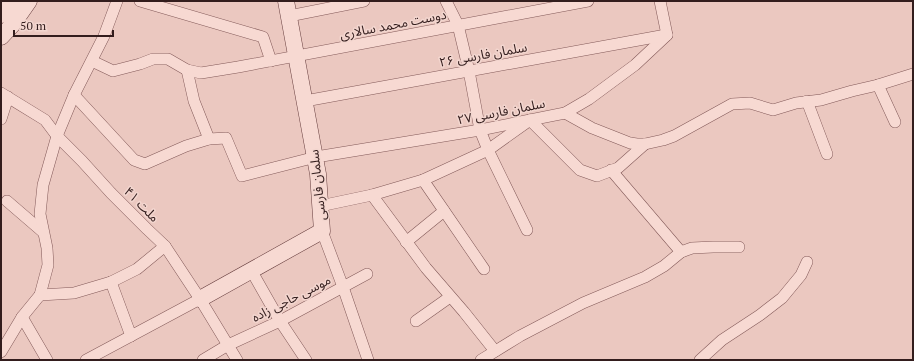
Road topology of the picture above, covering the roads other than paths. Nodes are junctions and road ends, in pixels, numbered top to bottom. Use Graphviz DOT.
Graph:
graph roads {
  1 [pos="12,1"];
  2 [pos="29,1"];
  3 [pos="118,1"];
  4 [pos="140,1"];
  5 [pos="364,1"];
  6 [pos="446,1"];
  7 [pos="588,1"];
  8 [pos="660,1"];
  9 [pos="288,8"];
  10 [pos="1,16"];
  11 [pos="458,26"];
  12 [pos="667,35"];
  13 [pos="1,37"];
  14 [pos="297,56"];
  15 [pos="92,61"];
  16 [pos="271,61"];
  17 [pos="187,70"];
  18 [pos="470,71"];
  19 [pos="912,75"];
  20 [pos="878,86"];
  21 [pos="5,95"];
  22 [pos="74,95"];
  23 [pos="305,101"];
  24 [pos="807,101"];
  25 [pos="565,113"];
  26 [pos="1,118"];
  27 [pos="530,120"];
  28 [pos="895,122"];
  29 [pos="480,130"];
  30 [pos="57,136"];
  31 [pos="209,139"];
  32 [pos="646,144"];
  33 [pos="488,150"];
  34 [pos="827,154"];
  35 [pos="316,157"];
  36 [pos="611,170"];
  37 [pos="423,180"];
  38 [pos="372,195"];
  39 [pos="7,201"];
  40 [pos="320,206"];
  41 [pos="444,211"];
  42 [pos="527,230"];
  43 [pos="322,231"];
  44 [pos="43,232"];
  45 [pos="406,242"];
  46 [pos="165,246"];
  47 [pos="739,247"];
  48 [pos="681,252"];
  49 [pos="807,262"];
  50 [pos="484,269"];
  51 [pos="251,270"];
  52 [pos="368,274"];
  53 [pos="111,282"];
  54 [pos="343,287"];
  55 [pos="40,295"];
  56 [pos="450,297"];
  57 [pos="200,299"];
  58 [pos="22,317"];
  59 [pos="280,321"];
  60 [pos="416,321"];
  61 [pos="1,330"];
  62 [pos="131,336"];
  63 [pos="9,338"];
  64 [pos="228,345"];
  65 [pos="495,351"];
  66 [pos="1,352"];
  67 [pos="47,360"];
  68 [pos="86,360"];
  69 [pos="203,360"];
  70 [pos="237,360"];
  71 [pos="306,360"];
  72 [pos="368,360"];
  73 [pos="481,360"];
  74 [pos="700,360"];
  1 -- 10 [label="street"];
  2 -- 13 [label="street"];
  3 -- 15 [label="street"];
  4 -- 16 [label="street"];
  5 -- 9 [label="street"];
  6 -- 11 [label="street"];
  7 -- 11 [label="street, دوست محمد سالاری"];
  8 -- 12 [label="street"];
  9 -- 14 [label="street, سلمان فارسی"];
  11 -- 14 [label="street, دوست محمد سالاری"];
  11 -- 18 [label="street"];
  12 -- 18 [label="street, سلمان فارسی ۲۶"];
  12 -- 25 [label="street, سلمان فارسی ۲۷"];
  14 -- 16 [label="street, دوست محمد سالاری"];
  14 -- 23 [label="street, سلمان فارسی"];
  15 -- 17 [label="street"];
  15 -- 22 [label="street"];
  16 -- 17 [label="street, دوست محمد سالاری"];
  17 -- 31 [label="street"];
  18 -- 23 [label="street, سلمان فارسی ۲۶"];
  18 -- 29 [label="street"];
  19 -- 20 [label="street"];
  20 -- 24 [label="street"];
  20 -- 28 [label="street"];
  21 -- 26 [label="street"];
  21 -- 30 [label="street, ملت ۴۱"];
  22 -- 30 [label="street"];
  22 -- 31 [label="street"];
  23 -- 35 [label="street, سلمان فارسی"];
  24 -- 32 [label="street"];
  24 -- 34 [label="street"];
  25 -- 27 [label="street, سلمان فارسی ۲۷"];
  25 -- 32 [label="street"];
  27 -- 29 [label="street, سلمان فارسی ۲۷"];
  27 -- 33 [label="street"];
  27 -- 36 [label="street"];
  29 -- 33 [label="street"];
  29 -- 35 [label="street, سلمان فارسی ۲۷"];
  30 -- 44 [label="street"];
  30 -- 46 [label="street, ملت ۴۱"];
  31 -- 35 [label="street, سلمان فارسی ۲۷"];
  32 -- 36 [label="street"];
  33 -- 37 [label="street"];
  33 -- 42 [label="street"];
  35 -- 40 [label="street, سلمان فارسی"];
  36 -- 48 [label="street"];
  37 -- 38 [label="street"];
  37 -- 41 [label="street"];
  38 -- 40 [label="street"];
  38 -- 45 [label="street"];
  39 -- 44 [label="street"];
  40 -- 43 [label="street, سلمان فارسی"];
  41 -- 45 [label="street"];
  41 -- 50 [label="street"];
  43 -- 51 [label="street, سلمان فارسی"];
  43 -- 54 [label="street"];
  44 -- 55 [label="street"];
  45 -- 56 [label="street"];
  46 -- 53 [label="street"];
  46 -- 57 [label="street, ملت ۴۱"];
  47 -- 48 [label="street"];
  48 -- 65 [label="street"];
  49 -- 74 [label="street"];
  51 -- 57 [label="street, سلمان فارسی"];
  51 -- 59 [label="street"];
  52 -- 54 [label="street, موسی حاجی زاده"];
  53 -- 55 [label="street"];
  53 -- 62 [label="street"];
  54 -- 59 [label="street, موسی حاجی زاده"];
  54 -- 72 [label="street"];
  55 -- 58 [label="street"];
  56 -- 60 [label="street"];
  56 -- 65 [label="street"];
  57 -- 62 [label="street"];
  57 -- 64 [label="street, ملت ۴۱"];
  58 -- 63 [label="street"];
  58 -- 67 [label="street"];
  59 -- 64 [label="street, موسی حاجی زاده"];
  59 -- 71 [label="street"];
  61 -- 63 [label="street"];
  62 -- 68 [label="street"];
  63 -- 66 [label="street"];
  64 -- 69 [label="street, موسی حاجی زاده"];
  64 -- 70 [label="street, ملت ۴۱"];
  65 -- 73 [label="street"];
}
